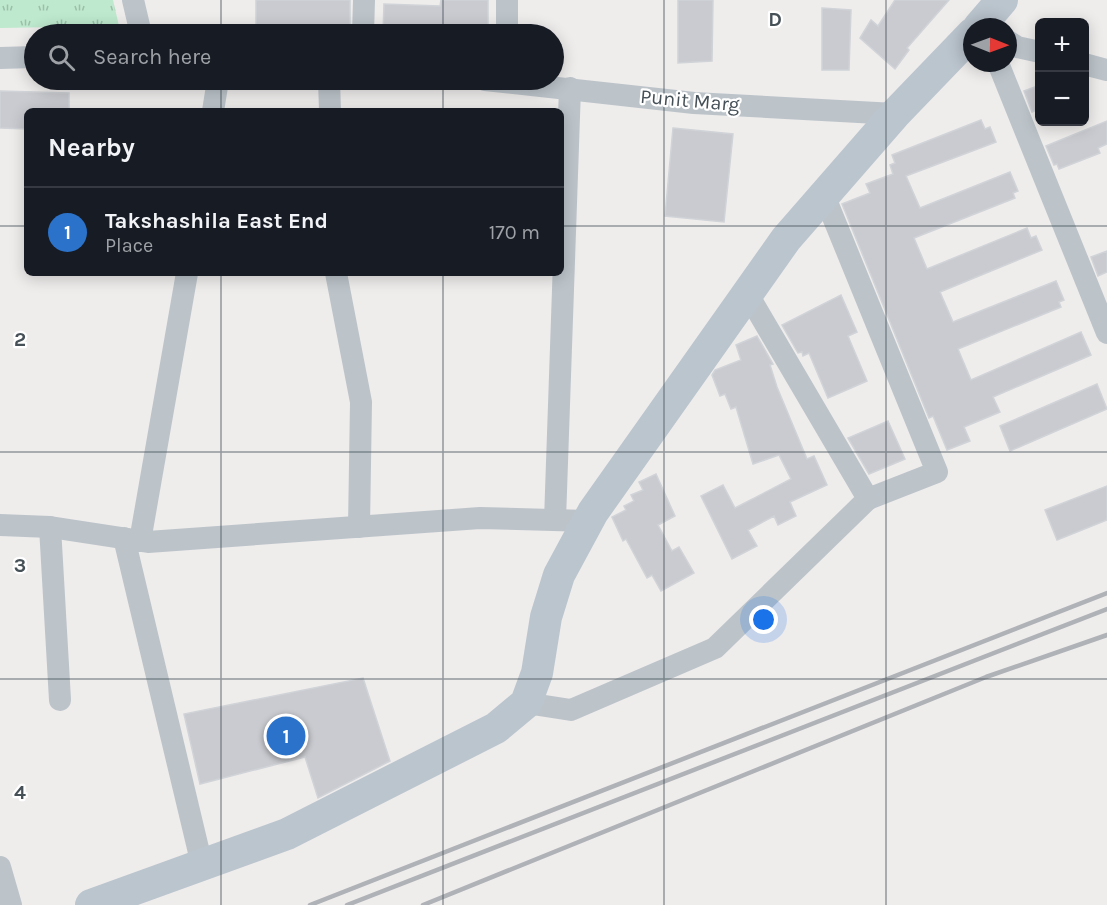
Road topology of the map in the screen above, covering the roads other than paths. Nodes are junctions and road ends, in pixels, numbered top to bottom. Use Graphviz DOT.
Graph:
graph roads {
  1 [pos="133,0"];
  2 [pos="364,0"];
  3 [pos="507,0"];
  4 [pos="139,24"];
  5 [pos="363,24"];
  6 [pos="507,24"];
  7 [pos="963,42"];
  8 [pos="1017,46"];
  9 [pos="1035,51"];
  10 [pos="24,57"];
  11 [pos="0,58"];
  12 [pos="1089,65"];
  13 [pos="1107,69"];
  14 [pos="1002,72"];
  15 [pos="564,87"];
  16 [pos="570,88"];
  17 [pos="216,90"];
  18 [pos="329,90"];
  19 [pos="213,108"];
  20 [pos="330,108"];
  21 [pos="894,114"];
  22 [pos="824,195"];
  23 [pos="564,261"];
  24 [pos="186,276"];
  25 [pos="337,276"];
  26 [pos="563,276"];
  27 [pos="747,293"];
  28 [pos="1107,333"];
  29 [pos="868,499"];
  30 [pos="555,520"];
  31 [pos="588,521"];
  32 [pos="0,525"];
  33 [pos="50,527"];
  34 [pos="359,527"];
  35 [pos="132,540"];
  36 [pos="60,700"];
  37 [pos="526,703"];
  38 [pos="202,865"];
  39 [pos="0,867"];
  40 [pos="11,905"];
  41 [pos="91,905"];
  1 -- 4 [label="street"];
  2 -- 5 [label="street"];
  3 -- 6 [label="street"];
  7 -- 21 [label="street"];
  8 -- 9 [label="street"];
  10 -- 11 [label="street"];
  12 -- 13 [label="street"];
  14 -- 28 [label="street"];
  15 -- 16 [label="street, Punit Marg"];
  16 -- 21 [label="street, Punit Marg"];
  16 -- 23 [label="street"];
  17 -- 19 [label="street"];
  18 -- 20 [label="street"];
  21 -- 22 [label="street"];
  22 -- 27 [label="street"];
  22 -- 29 [label="street"];
  24 -- 35 [label="street"];
  25 -- 34 [label="street"];
  26 -- 30 [label="street"];
  27 -- 29 [label="street"];
  27 -- 31 [label="street"];
  29 -- 37 [label="street"];
  30 -- 31 [label="street"];
  30 -- 34 [label="street"];
  31 -- 37 [label="street"];
  32 -- 33 [label="street"];
  33 -- 35 [label="street"];
  33 -- 36 [label="street"];
  34 -- 35 [label="street"];
  35 -- 38 [label="street"];
  37 -- 38 [label="street"];
  38 -- 41 [label="street"];
  39 -- 40 [label="street"];
}
